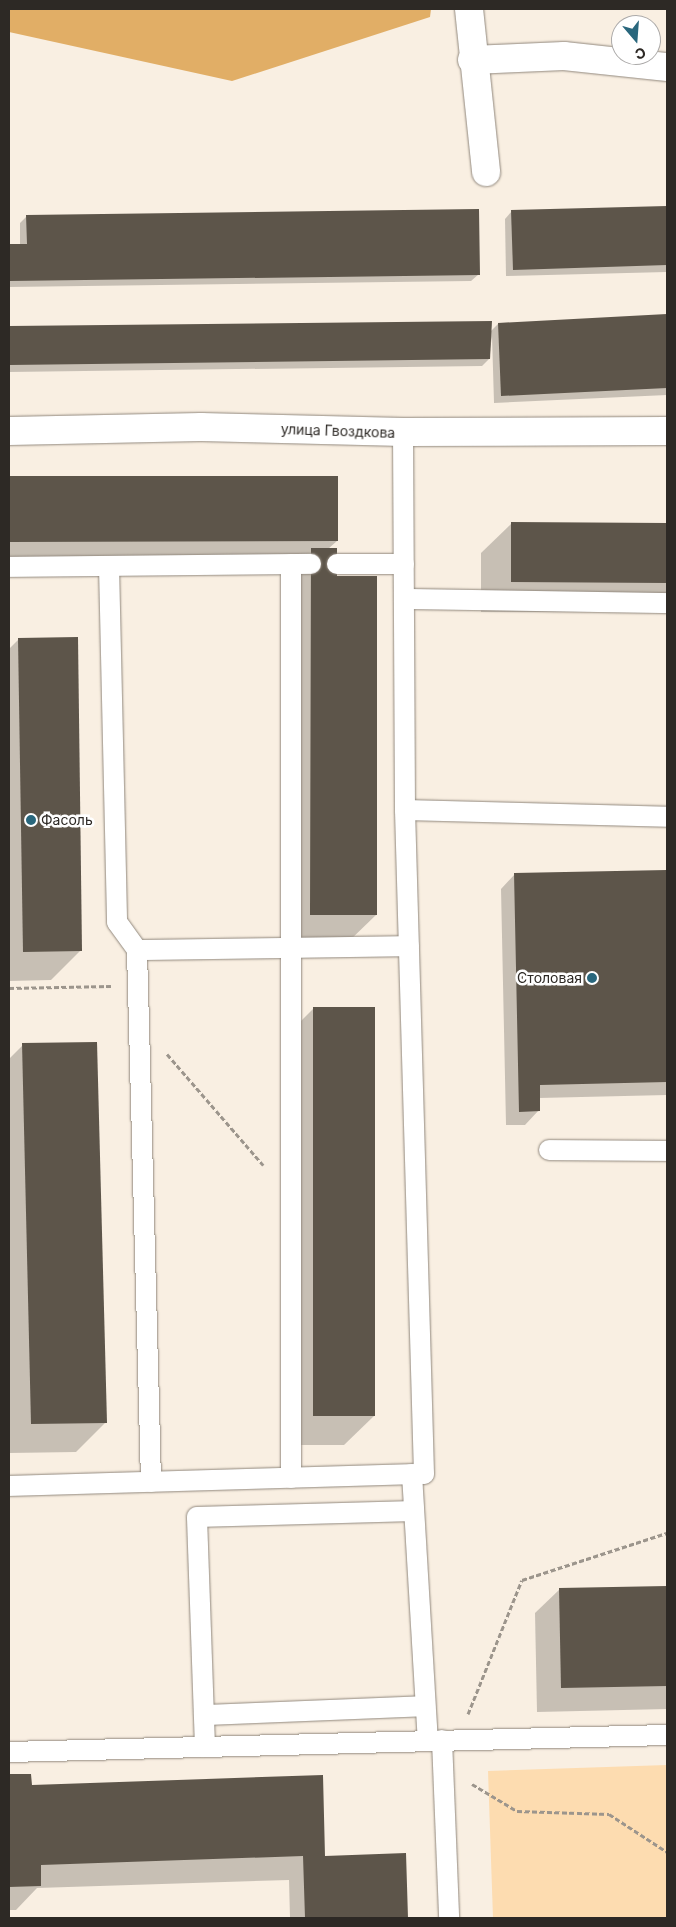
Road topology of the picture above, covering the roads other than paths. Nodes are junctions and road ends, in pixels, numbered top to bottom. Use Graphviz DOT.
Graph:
graph roads {
  1 [pos="469,9"];
  2 [pos="472,60"];
  3 [pos="667,67"];
  4 [pos="486,172"];
  5 [pos="9,431"];
  6 [pos="667,431"];
  7 [pos="403,432"];
  8 [pos="291,564"];
  9 [pos="311,564"];
  10 [pos="337,564"];
  11 [pos="404,564"];
  12 [pos="109,566"];
  13 [pos="9,567"];
  14 [pos="404,599"];
  15 [pos="667,603"];
  16 [pos="405,810"];
  17 [pos="667,817"];
  18 [pos="409,946"];
  19 [pos="289,948"];
  20 [pos="137,950"];
  21 [pos="549,1150"];
  22 [pos="667,1151"];
  23 [pos="412,1474"];
  24 [pos="290,1478"];
  25 [pos="151,1482"];
  26 [pos="9,1486"];
  27 [pos="414,1511"];
  28 [pos="425,1706"];
  29 [pos="204,1715"];
  30 [pos="667,1735"];
  31 [pos="443,1740"];
  32 [pos="205,1747"];
  33 [pos="9,1752"];
  34 [pos="449,1918"];
  1 -- 2 [label="street"];
  2 -- 3 [label="street"];
  2 -- 4 [label="street"];
  5 -- 7 [label="street, улица Гвоздкова"];
  6 -- 7 [label="street, улица Гвоздкова"];
  7 -- 11 [label="lane"];
  8 -- 9 [label="lane"];
  8 -- 12 [label="lane"];
  8 -- 19 [label="lane"];
  10 -- 11 [label="lane"];
  11 -- 14 [label="lane"];
  12 -- 13 [label="lane"];
  12 -- 20 [label="lane"];
  14 -- 15 [label="lane"];
  14 -- 16 [label="lane"];
  16 -- 17 [label="lane"];
  16 -- 18 [label="lane"];
  18 -- 19 [label="lane"];
  18 -- 23 [label="lane"];
  19 -- 20 [label="lane"];
  19 -- 24 [label="lane"];
  20 -- 25 [label="lane"];
  21 -- 22 [label="lane"];
  23 -- 24 [label="lane"];
  23 -- 27 [label="lane"];
  24 -- 25 [label="lane"];
  25 -- 26 [label="lane"];
  27 -- 28 [label="lane"];
  27 -- 29 [label="lane"];
  28 -- 29 [label="lane"];
  28 -- 31 [label="lane"];
  29 -- 32 [label="lane"];
  30 -- 31 [label="lane"];
  31 -- 32 [label="lane"];
  31 -- 34 [label="lane"];
  32 -- 33 [label="lane"];
}
